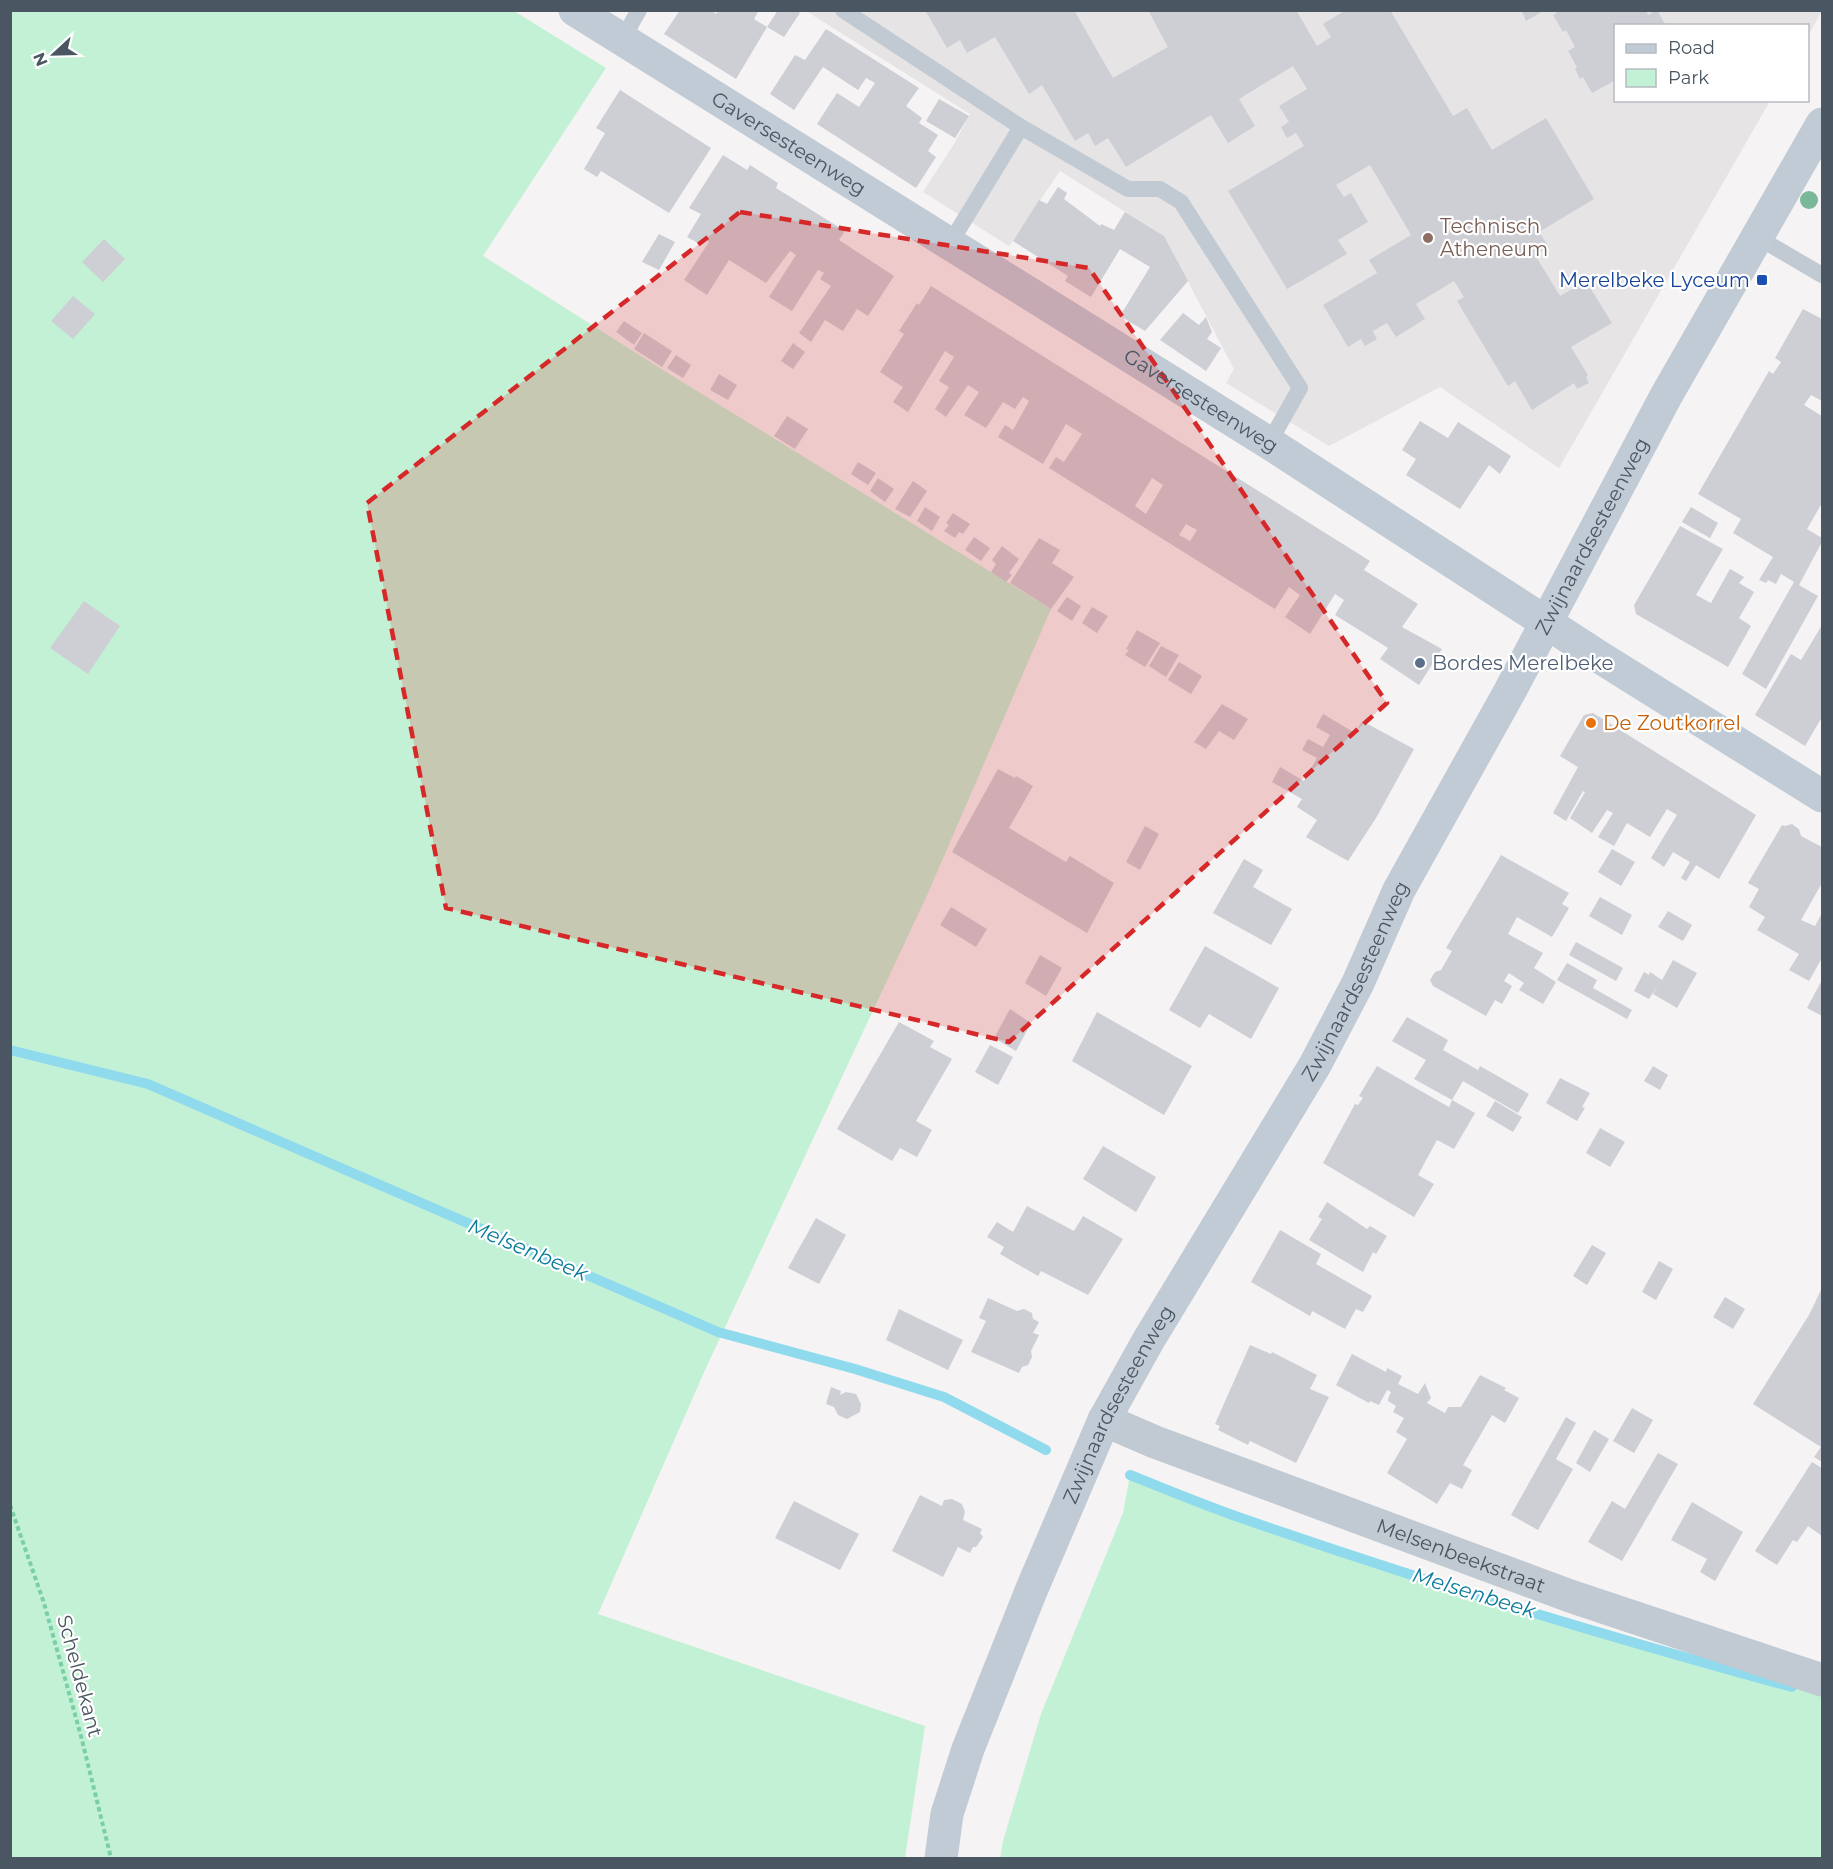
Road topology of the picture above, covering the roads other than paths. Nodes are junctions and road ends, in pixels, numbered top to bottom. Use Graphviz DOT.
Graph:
graph roads {
  1 [pos="575,10"];
  2 [pos="639,10"];
  3 [pos="843,10"];
  4 [pos="622,40"];
  5 [pos="1822,124"];
  6 [pos="1021,127"];
  7 [pos="1757,237"];
  8 [pos="949,245"];
  9 [pos="1822,275"];
  10 [pos="1269,443"];
  11 [pos="1546,623"];
  12 [pos="1822,796"];
  13 [pos="1104,1420"];
  14 [pos="1822,1680"];
  15 [pos="941,1858"];
  1 -- 4 [label="main road, Gaversesteenweg"];
  2 -- 4 [label="lane"];
  3 -- 6 [label="lane"];
  4 -- 8 [label="main road, Gaversesteenweg"];
  5 -- 7 [label="main road, Zwijnaardsesteenweg"];
  6 -- 8 [label="lane"];
  6 -- 10 [label="lane"];
  7 -- 9 [label="lane"];
  7 -- 11 [label="main road, Zwijnaardsesteenweg"];
  8 -- 10 [label="main road, Gaversesteenweg"];
  10 -- 11 [label="main road, Gaversesteenweg"];
  11 -- 12 [label="main road, Gaversesteenweg"];
  11 -- 13 [label="main road, Zwijnaardsesteenweg"];
  13 -- 14 [label="street, Melsenbeekstraat"];
  13 -- 15 [label="main road, Zwijnaardsesteenweg"];
}
